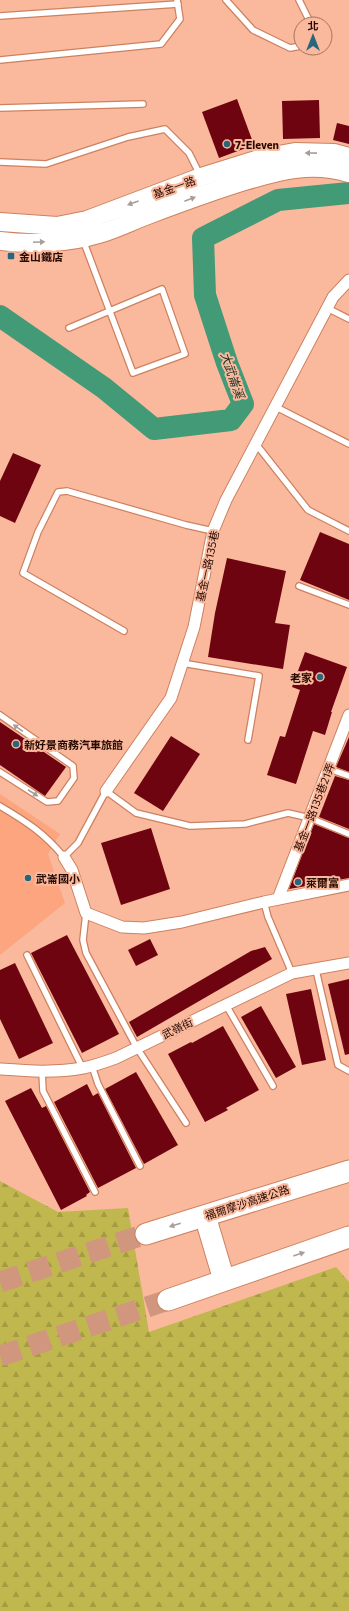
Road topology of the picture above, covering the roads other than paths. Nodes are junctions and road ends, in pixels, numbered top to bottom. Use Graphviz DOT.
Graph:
graph roads {
  1 [pos="226,0"];
  2 [pos="298,0"];
  3 [pos="177,2"];
  4 [pos="0,16"];
  5 [pos="307,16"];
  6 [pos="293,47"];
  7 [pos="0,60"];
  8 [pos="143,104"];
  9 [pos="0,108"];
  10 [pos="349,157"];
  11 [pos="0,162"];
  12 [pos="349,173"];
  13 [pos="201,177"];
  14 [pos="0,222"];
  15 [pos="82,237"];
  16 [pos="0,241"];
  17 [pos="349,280"];
  18 [pos="327,308"];
  19 [pos="109,311"];
  20 [pos="349,319"];
  21 [pos="69,328"];
  22 [pos="276,407"];
  23 [pos="256,444"];
  24 [pos="349,444"];
  25 [pos="213,531"];
  26 [pos="349,531"];
  27 [pos="299,586"];
  28 [pos="349,605"];
  29 [pos="124,631"];
  30 [pos="182,663"];
  31 [pos="0,715"];
  32 [pos="348,718"];
  33 [pos="248,740"];
  34 [pos="329,769"];
  35 [pos="0,772"];
  36 [pos="349,776"];
  37 [pos="106,791"];
  38 [pos="0,806"];
  39 [pos="310,818"];
  40 [pos="349,834"];
  41 [pos="64,857"];
  42 [pos="349,885"];
  43 [pos="278,899"];
  44 [pos="264,902"];
  45 [pos="86,913"];
  46 [pos="27,955"];
  47 [pos="349,962"];
  48 [pos="316,970"];
  49 [pos="292,974"];
  50 [pos="226,1005"];
  51 [pos="137,1048"];
  52 [pos="87,1068"];
  53 [pos="0,1069"];
  54 [pos="349,1070"];
  55 [pos="42,1072"];
  56 [pos="273,1086"];
  57 [pos="186,1123"];
  58 [pos="140,1166"];
  59 [pos="349,1166"];
  60 [pos="349,1171"];
  61 [pos="317,1180"];
  62 [pos="95,1192"];
  63 [pos="205,1216"];
  64 [pos="146,1234"];
  65 [pos="349,1237"];
  66 [pos="224,1280"];
  67 [pos="168,1300"];
  1 -- 6 [label="lane"];
  2 -- 5 [label="lane"];
  3 -- 4 [label="lane"];
  3 -- 7 [label="lane"];
  8 -- 9 [label="lane"];
  10 -- 13 [label="main road, 基金一路, one-way"];
  11 -- 13 [label="lane"];
  15 -- 12 [label="main road, 基金一路, one-way"];
  13 -- 14 [label="main road, 基金一路, one-way"];
  16 -- 15 [label="main road, 基金一路, one-way"];
  15 -- 19 [label="lane"];
  17 -- 18 [label="street, 基金一路135巷"];
  18 -- 20 [label="lane"];
  18 -- 22 [label="street, 基金一路135巷"];
  19 -- 19 [label="lane"];
  19 -- 21 [label="lane"];
  22 -- 23 [label="street, 基金一路135巷"];
  22 -- 24 [label="lane"];
  23 -- 25 [label="street, 基金一路135巷"];
  23 -- 26 [label="lane"];
  25 -- 29 [label="lane"];
  25 -- 30 [label="street, 基金一路135巷"];
  27 -- 28 [label="lane"];
  30 -- 33 [label="lane"];
  30 -- 37 [label="street, 基金一路135巷"];
  35 -- 31 [label="lane, one-way"];
  32 -- 34 [label="street, 基金一路135巷21弄"];
  34 -- 36 [label="lane"];
  34 -- 39 [label="street, 基金一路135巷21弄"];
  37 -- 39 [label="lane"];
  37 -- 41 [label="lane"];
  38 -- 41 [label="lane"];
  39 -- 40 [label="lane"];
  39 -- 43 [label="street, 基金一路135巷21弄"];
  41 -- 45 [label="street"];
  42 -- 43 [label="street"];
  43 -- 44 [label="street"];
  44 -- 45 [label="street"];
  44 -- 49 [label="lane"];
  45 -- 51 [label="lane"];
  46 -- 52 [label="lane"];
  47 -- 48 [label="street, 武嶺街"];
  48 -- 49 [label="street, 武嶺街"];
  48 -- 54 [label="lane"];
  49 -- 50 [label="street, 武嶺街"];
  50 -- 51 [label="street, 武嶺街"];
  50 -- 56 [label="lane"];
  51 -- 52 [label="street, 武嶺街"];
  51 -- 57 [label="lane"];
  52 -- 55 [label="street, 武嶺街"];
  52 -- 58 [label="lane"];
  53 -- 55 [label="street, 武嶺街"];
  55 -- 62 [label="lane"];
  59 -- 61 [label="highway"];
  60 -- 61 [label="highway, 福爾摩沙高速公路"];
  61 -- 63 [label="highway, 福爾摩沙高速公路"];
  63 -- 64 [label="highway, 福爾摩沙高速公路, one-way"];
  63 -- 66 [label="highway"];
  66 -- 65 [label="highway, one-way"];
  66 -- 67 [label="highway"];
}
